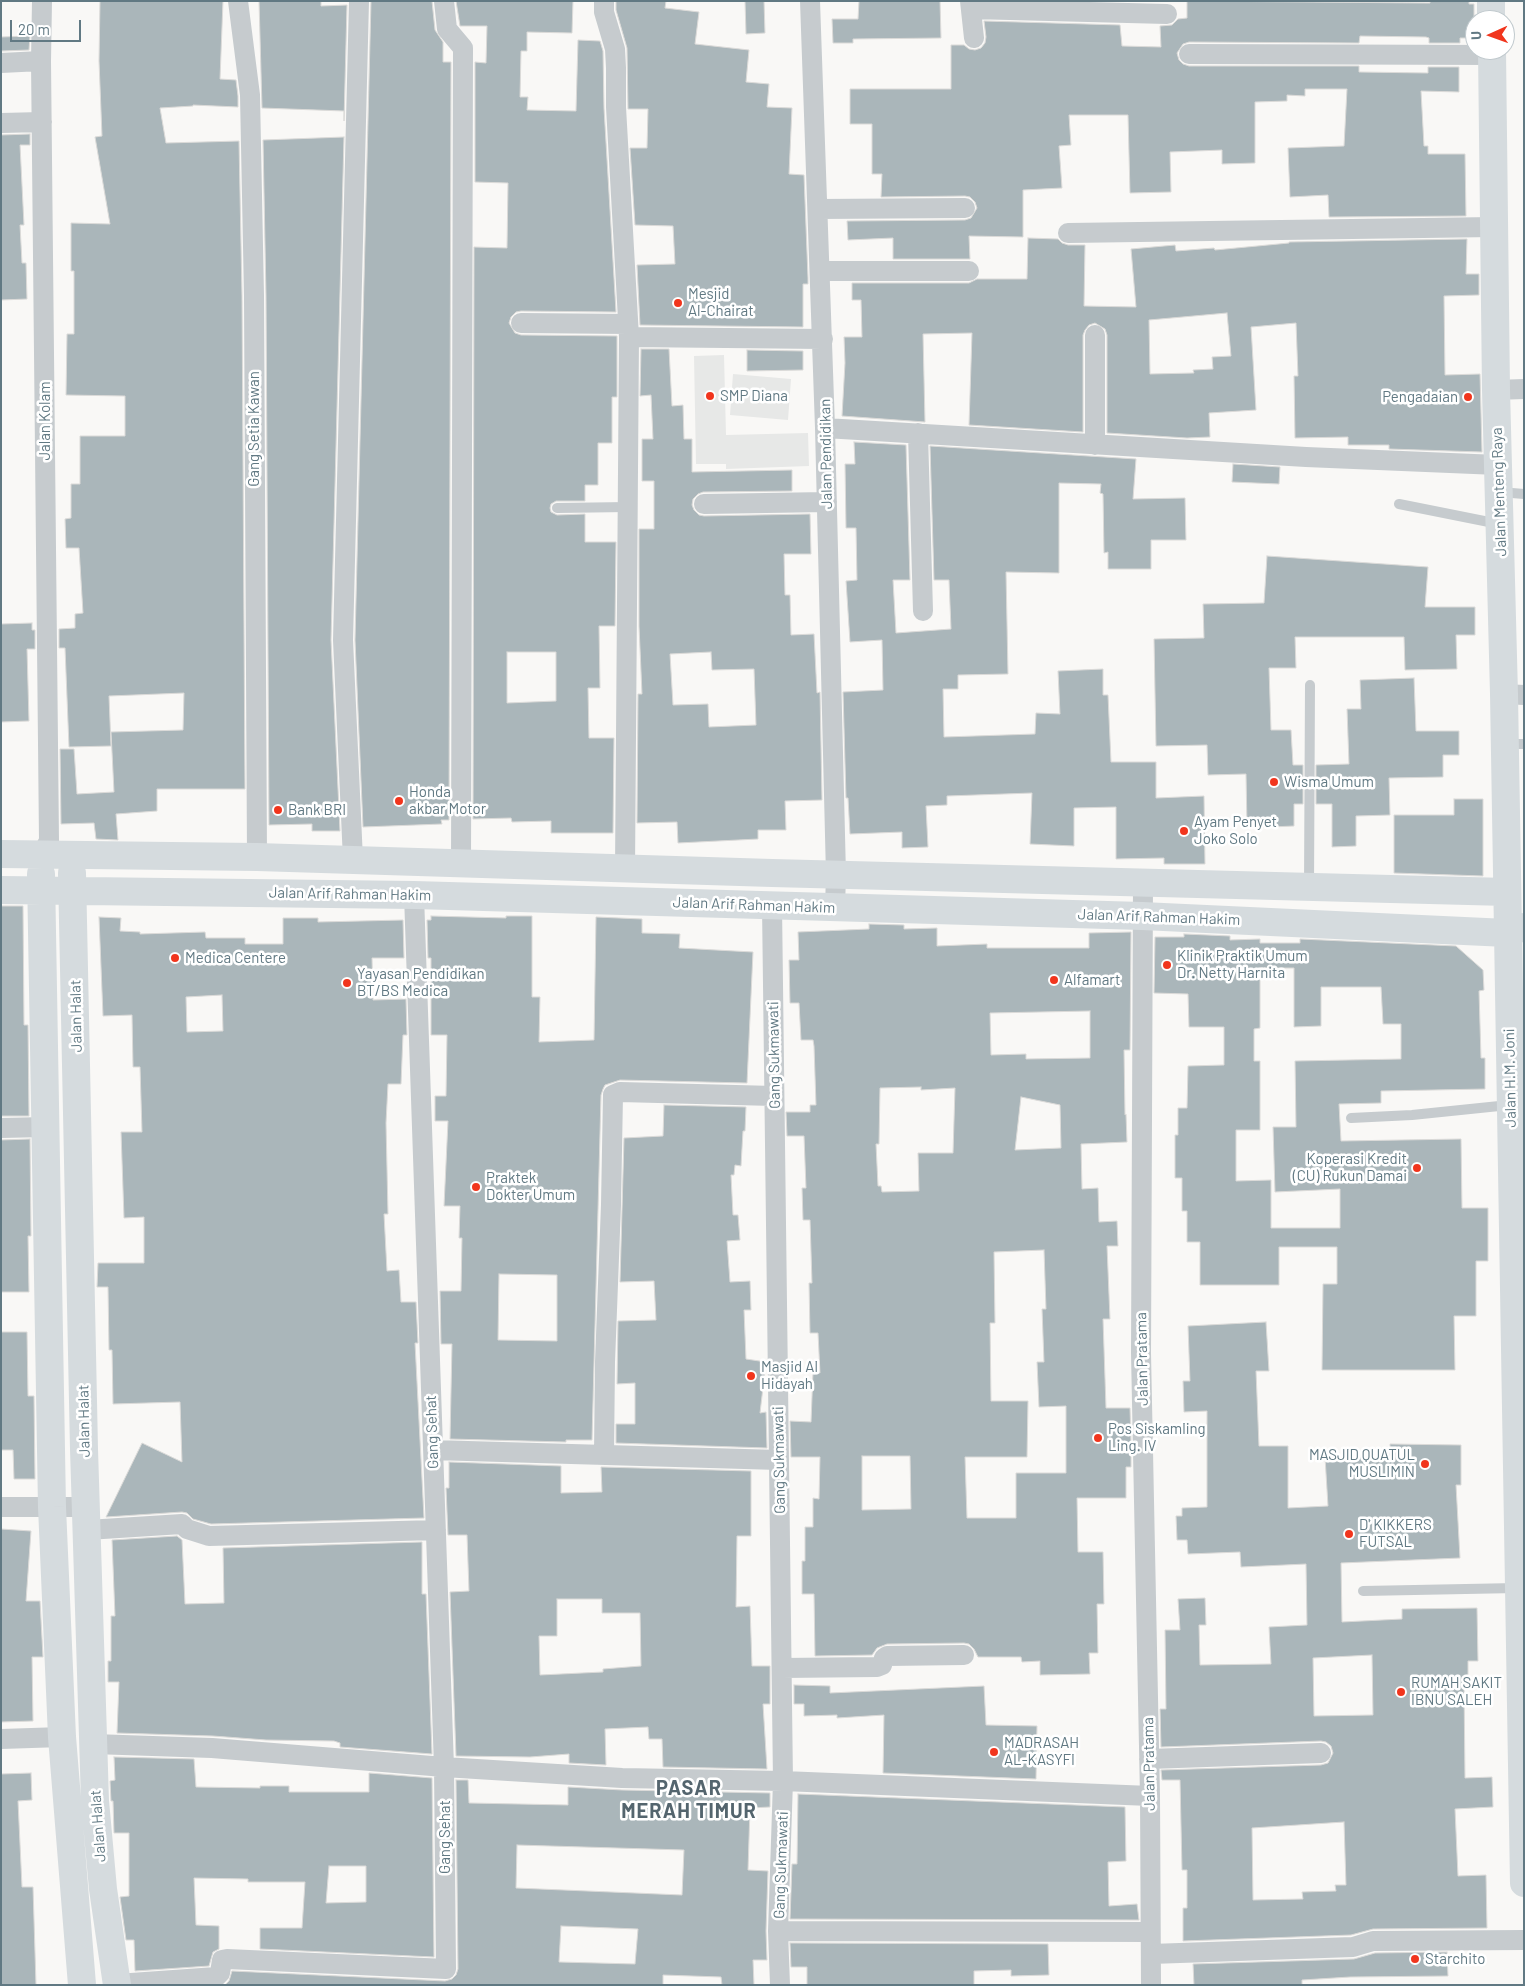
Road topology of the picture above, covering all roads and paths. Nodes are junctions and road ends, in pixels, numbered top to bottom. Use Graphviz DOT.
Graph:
graph roads {
  1 [pos="42,1"];
  2 [pos="238,1"];
  3 [pos="359,1"];
  4 [pos="444,1"];
  5 [pos="604,1"];
  6 [pos="810,1"];
  7 [pos="971,5"];
  8 [pos="1167,14"];
  9 [pos="974,38"];
  10 [pos="1465,53"];
  11 [pos="1189,54"];
  12 [pos="1492,60"];
  13 [pos="41,62"];
  14 [pos="1,63"];
  15 [pos="42,122"];
  16 [pos="1,123"];
  17 [pos="965,208"];
  18 [pos="819,210"];
  19 [pos="1494,227"];
  20 [pos="1068,233"];
  21 [pos="820,271"];
  22 [pos="969,271"];
  23 [pos="521,323"];
  24 [pos="628,331"];
  25 [pos="1095,334"];
  26 [pos="822,339"];
  27 [pos="1524,389"];
  28 [pos="1496,390"];
  29 [pos="825,428"];
  30 [pos="918,433"];
  31 [pos="1095,445"];
  32 [pos="1498,464"];
  33 [pos="1511,493"];
  34 [pos="827,502"];
  35 [pos="704,504"];
  36 [pos="1398,504"];
  37 [pos="628,507"];
  38 [pos="557,508"];
  39 [pos="1500,524"];
  40 [pos="923,611"];
  41 [pos="1310,685"];
  42 [pos="1514,694"];
  43 [pos="1514,744"];
  44 [pos="45,848"];
  45 [pos="1,854"];
  46 [pos="72,856"];
  47 [pos="257,857"];
  48 [pos="353,860"];
  49 [pos="461,864"];
  50 [pos="625,869"];
  51 [pos="836,875"];
  52 [pos="1143,883"];
  53 [pos="1309,887"];
  54 [pos="1,890"];
  55 [pos="41,891"];
  56 [pos="73,891"];
  57 [pos="414,895"];
  58 [pos="1515,898"];
  59 [pos="772,905"];
  60 [pos="835,907"];
  61 [pos="1142,916"];
  62 [pos="1516,930"];
  63 [pos="774,1096"];
  64 [pos="1510,1105"];
  65 [pos="1351,1118"];
  66 [pos="1,1128"];
  67 [pos="46,1128"];
  68 [pos="1518,1214"];
  69 [pos="433,1450"];
  70 [pos="604,1455"];
  71 [pos="779,1460"];
  72 [pos="1,1507"];
  73 [pos="52,1507"];
  74 [pos="87,1518"];
  75 [pos="436,1530"];
  76 [pos="1522,1558"];
  77 [pos="1520,1588"];
  78 [pos="1363,1591"];
  79 [pos="964,1655"];
  80 [pos="782,1668"];
  81 [pos="62,1737"];
  82 [pos="1,1739"];
  83 [pos="93,1744"];
  84 [pos="1321,1753"];
  85 [pos="1149,1759"];
  86 [pos="444,1767"];
  87 [pos="783,1781"];
  88 [pos="1150,1796"];
  89 [pos="1524,1883"];
  90 [pos="778,1931"];
  91 [pos="1150,1932"];
  92 [pos="1524,1940"];
  93 [pos="1151,1954"];
  94 [pos="117,1984"];
  95 [pos="82,1985"];
  96 [pos="780,1985"];
  97 [pos="1151,1985"];
  1 -- 13 [label="street, Jalan Kolam"];
  2 -- 47 [label="street, Gang Setia Kawan"];
  3 -- 48 [label="street"];
  4 -- 49 [label="street"];
  5 -- 24 [label="street"];
  6 -- 18 [label="street, Jalan Pendidikan"];
  7 -- 8 [label="street"];
  7 -- 9 [label="street"];
  10 -- 11 [label="street"];
  12 -- 19 [label="main road, Jalan Menteng Raya"];
  13 -- 14 [label="street"];
  13 -- 15 [label="street, Jalan Kolam"];
  15 -- 16 [label="street"];
  15 -- 44 [label="street, Jalan Kolam"];
  17 -- 18 [label="street"];
  18 -- 21 [label="street, Jalan Pendidikan"];
  19 -- 20 [label="street"];
  19 -- 28 [label="main road, Jalan Menteng Raya"];
  21 -- 22 [label="street"];
  21 -- 26 [label="street, Jalan Pendidikan"];
  23 -- 24 [label="street"];
  24 -- 26 [label="street"];
  24 -- 37 [label="street"];
  25 -- 31 [label="street"];
  26 -- 29 [label="street, Jalan Pendidikan"];
  27 -- 28 [label="street"];
  28 -- 32 [label="main road, Jalan Menteng Raya"];
  29 -- 30 [label="street"];
  29 -- 34 [label="street, Jalan Pendidikan"];
  30 -- 31 [label="street"];
  30 -- 40 [label="street"];
  31 -- 32 [label="street"];
  32 -- 33 [label="main road, Jalan Menteng Raya"];
  33 -- 39 [label="main road, Jalan Menteng Raya"];
  34 -- 35 [label="street"];
  34 -- 51 [label="street, Jalan Pendidikan"];
  36 -- 39 [label="lane"];
  37 -- 38 [label="lane"];
  37 -- 50 [label="street"];
  39 -- 42 [label="main road, Jalan Menteng Raya"];
  41 -- 53 [label="lane"];
  42 -- 43 [label="main road, Jalan Menteng Raya"];
  43 -- 58 [label="main road, Jalan Menteng Raya"];
  44 -- 45 [label="main road"];
  44 -- 46 [label="main road"];
  44 -- 55 [label="main road, Jalan Halat"];
  46 -- 47 [label="main road"];
  46 -- 56 [label="main road, Jalan Halat"];
  47 -- 48 [label="main road"];
  48 -- 49 [label="main road"];
  49 -- 50 [label="main road"];
  50 -- 51 [label="main road"];
  51 -- 52 [label="main road"];
  51 -- 60 [label="street, Jalan Pendidikan"];
  52 -- 53 [label="main road"];
  52 -- 61 [label="street, Jalan Pratama"];
  53 -- 58 [label="main road"];
  54 -- 55 [label="main road, Jalan Arif Rahman Hakim"];
  55 -- 56 [label="main road, Jalan Arif Rahman Hakim"];
  55 -- 67 [label="main road, Jalan Halat"];
  56 -- 57 [label="main road, Jalan Arif Rahman Hakim"];
  56 -- 74 [label="main road, Jalan Halat"];
  57 -- 59 [label="main road, Jalan Arif Rahman Hakim"];
  57 -- 69 [label="street, Gang Sehat"];
  58 -- 62 [label="main road, Jalan Menteng Raya"];
  59 -- 60 [label="main road, Jalan Arif Rahman Hakim"];
  59 -- 63 [label="street, Gang Sukmawati"];
  60 -- 61 [label="main road, Jalan Arif Rahman Hakim"];
  61 -- 62 [label="main road, Jalan Arif Rahman Hakim"];
  61 -- 85 [label="street, Jalan Pratama"];
  62 -- 64 [label="main road, Jalan H.M. Joni"];
  63 -- 70 [label="street"];
  63 -- 71 [label="street, Gang Sukmawati"];
  64 -- 65 [label="lane"];
  64 -- 68 [label="main road, Jalan H.M. Joni"];
  66 -- 67 [label="street"];
  67 -- 73 [label="main road, Jalan Halat"];
  68 -- 76 [label="main road, Jalan H.M. Joni"];
  69 -- 70 [label="street"];
  69 -- 75 [label="street, Gang Sehat"];
  70 -- 71 [label="street"];
  71 -- 80 [label="street, Gang Sukmawati"];
  72 -- 73 [label="street"];
  73 -- 74 [label="street"];
  73 -- 81 [label="main road, Jalan Halat"];
  74 -- 75 [label="street"];
  74 -- 83 [label="main road, Jalan Halat"];
  75 -- 86 [label="street, Gang Sehat"];
  76 -- 77 [label="main road, Jalan H.M. Joni"];
  77 -- 78 [label="lane"];
  77 -- 89 [label="main road, Jalan H.M. Joni"];
  79 -- 80 [label="street"];
  80 -- 87 [label="street, Gang Sukmawati"];
  81 -- 82 [label="street"];
  81 -- 95 [label="main road, Jalan Halat"];
  83 -- 86 [label="street"];
  83 -- 94 [label="main road, Jalan Halat"];
  84 -- 85 [label="street"];
  85 -- 88 [label="street, Jalan Pratama"];
  86 -- 87 [label="street"];
  86 -- 94 [label="street, Gang Sehat"];
  87 -- 88 [label="street"];
  87 -- 90 [label="street, Gang Sukmawati"];
  88 -- 91 [label="street, Jalan Pratama"];
  90 -- 91 [label="street"];
  90 -- 96 [label="street, Gang Sukmawati"];
  91 -- 93 [label="street, Jalan Pratama"];
  92 -- 93 [label="street"];
  93 -- 97 [label="street, Jalan Pratama"];
}
